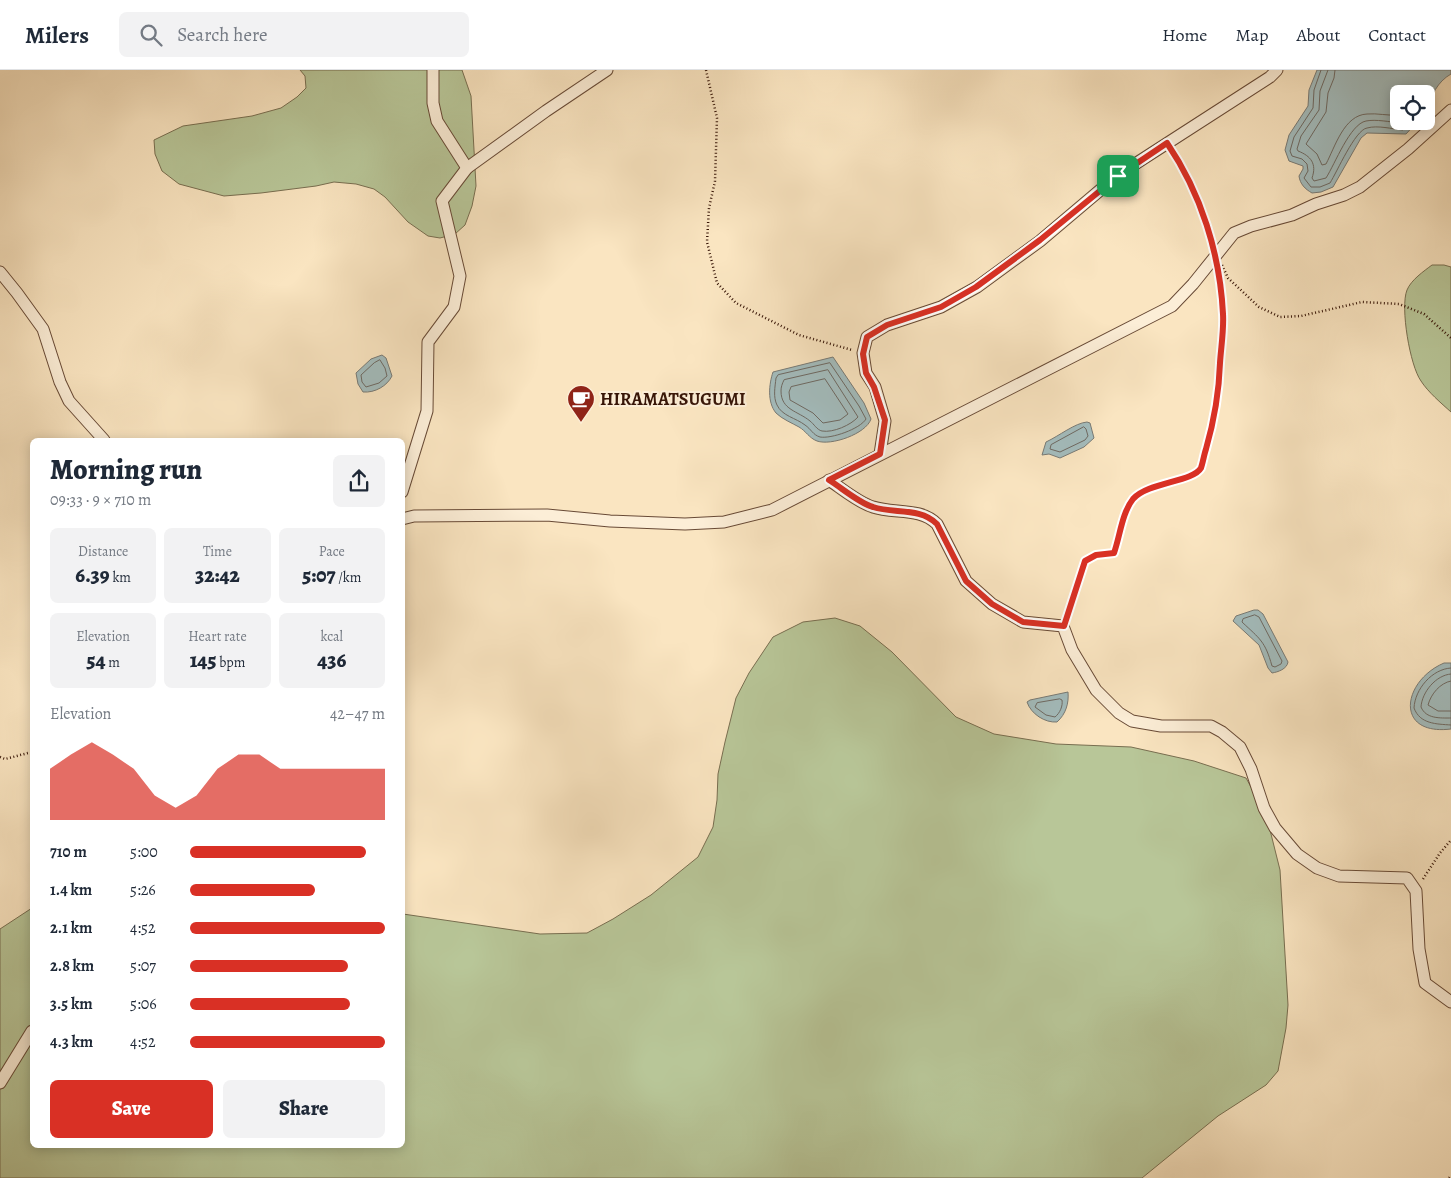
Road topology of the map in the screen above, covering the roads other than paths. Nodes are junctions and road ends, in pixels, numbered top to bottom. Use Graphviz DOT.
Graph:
graph roads {
  1 [pos="433,70"];
  2 [pos="607,70"];
  3 [pos="1278,70"];
  4 [pos="1451,110"];
  5 [pos="467,168"];
  6 [pos="0,272"];
  7 [pos="102,438"];
  8 [pos="880,454"];
  9 [pos="829,480"];
  10 [pos="405,482"];
  11 [pos="405,518"];
  12 [pos="1451,1002"];
  13 [pos="30,1034"];
  14 [pos="0,1083"];
  1 -- 5 [label="street"];
  2 -- 5 [label="street"];
  3 -- 8 [label="street"];
  4 -- 8 [label="street"];
  5 -- 10 [label="street"];
  6 -- 7 [label="street"];
  8 -- 9 [label="street"];
  9 -- 11 [label="street"];
  9 -- 12 [label="street"];
  13 -- 14 [label="street"];
}
